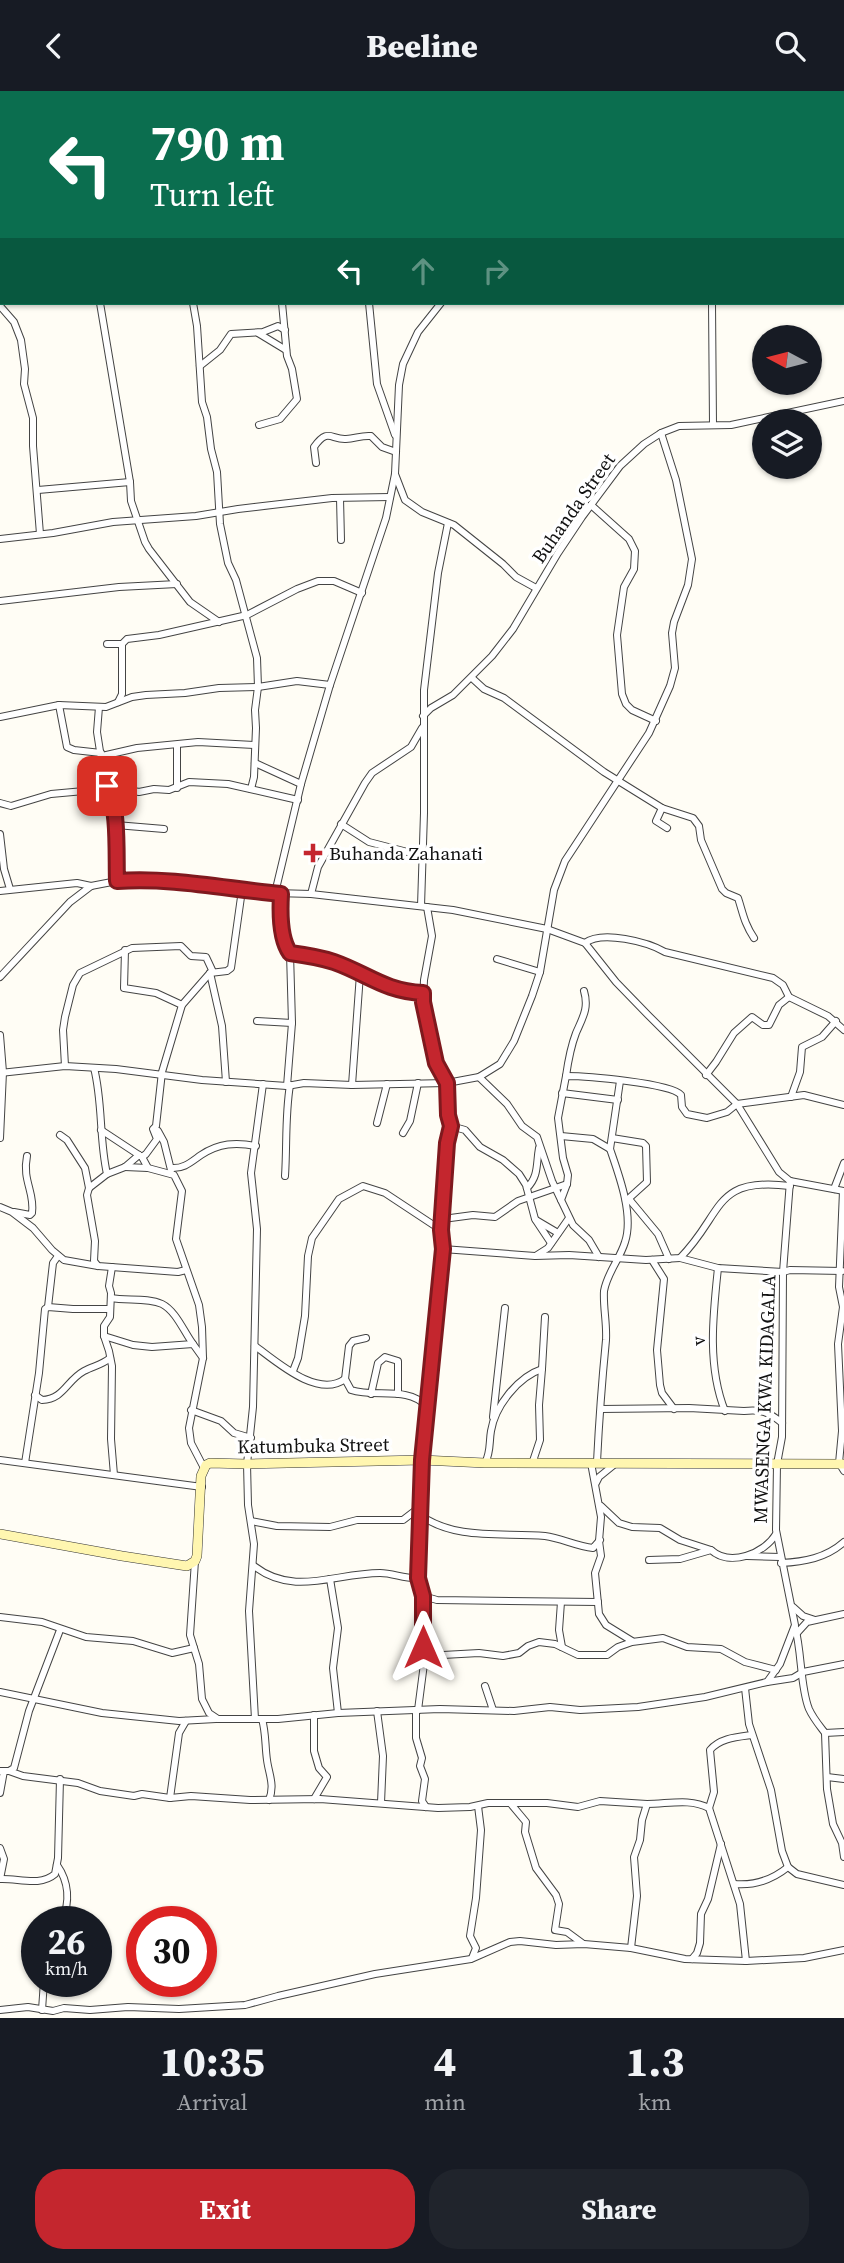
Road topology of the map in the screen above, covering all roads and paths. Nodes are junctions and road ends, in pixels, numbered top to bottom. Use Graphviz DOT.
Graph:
graph roads {
  1 [pos="100,305"];
  2 [pos="194,305"];
  3 [pos="282,305"];
  4 [pos="369,305"];
  5 [pos="439,305"];
  6 [pos="712,305"];
  7 [pos="0,306"];
  8 [pos="285,330"];
  9 [pos="257,332"];
  10 [pos="286,350"];
  11 [pos="200,366"];
  12 [pos="844,401"];
  13 [pos="259,425"];
  14 [pos="713,425"];
  15 [pos="661,433"];
  16 [pos="396,437"];
  17 [pos="396,452"];
  18 [pos="316,463"];
  19 [pos="395,474"];
  20 [pos="130,482"];
  21 [pos="38,490"];
  22 [pos="390,497"];
  23 [pos="340,498"];
  24 [pos="591,505"];
  25 [pos="218,512"];
  26 [pos="137,521"];
  27 [pos="448,523"];
  28 [pos="40,534"];
  29 [pos="0,539"];
  30 [pos="341,540"];
  31 [pos="177,584"];
  32 [pos="536,588"];
  33 [pos="362,593"];
  34 [pos="0,601"];
  35 [pos="247,615"];
  36 [pos="219,622"];
  37 [pos="107,644"];
  38 [pos="121,644"];
  39 [pos="472,678"];
  40 [pos="330,685"];
  41 [pos="259,690"];
  42 [pos="121,694"];
  43 [pos="132,697"];
  44 [pos="116,703"];
  45 [pos="59,705"];
  46 [pos="99,708"];
  47 [pos="423,716"];
  48 [pos="0,717"];
  49 [pos="656,721"];
  50 [pos="422,726"];
  51 [pos="177,745"];
  52 [pos="254,745"];
  53 [pos="411,747"];
  54 [pos="423,747"];
  55 [pos="101,754"];
  56 [pos="255,764"];
  57 [pos="617,781"];
  58 [pos="301,784"];
  59 [pos="177,788"];
  60 [pos="110,789"];
  61 [pos="251,789"];
  62 [pos="298,800"];
  63 [pos="0,803"];
  64 [pos="662,808"];
  65 [pos="341,824"];
  66 [pos="116,825"];
  67 [pos="667,828"];
  68 [pos="164,829"];
  69 [pos="0,834"];
  70 [pos="423,856"];
  71 [pos="117,881"];
  72 [pos="91,886"];
  73 [pos="10,889"];
  74 [pos="242,890"];
  75 [pos="0,891"];
  76 [pos="278,893"];
  77 [pos="311,894"];
  78 [pos="424,907"];
  79 [pos="547,929"];
  80 [pos="754,938"];
  81 [pos="585,943"];
  82 [pos="125,950"];
  83 [pos="290,953"];
  84 [pos="497,959"];
  85 [pos="211,972"];
  86 [pos="540,972"];
  87 [pos="360,974"];
  88 [pos="0,977"];
  89 [pos="584,991"];
  90 [pos="423,993"];
  91 [pos="789,997"];
  92 [pos="182,1005"];
  93 [pos="257,1021"];
  94 [pos="836,1021"];
  95 [pos="292,1023"];
  96 [pos="844,1030"];
  97 [pos="0,1035"];
  98 [pos="65,1066"];
  99 [pos="94,1068"];
  100 [pos="1,1073"];
  101 [pos="162,1075"];
  102 [pos="706,1075"];
  103 [pos="566,1076"];
  104 [pos="479,1077"];
  105 [pos="620,1081"];
  106 [pos="226,1082"];
  107 [pos="418,1083"];
  108 [pos="447,1083"];
  109 [pos="263,1084"];
  110 [pos="387,1084"];
  111 [pos="352,1085"];
  112 [pos="289,1086"];
  113 [pos="562,1093"];
  114 [pos="790,1097"];
  115 [pos="618,1100"];
  116 [pos="737,1104"];
  117 [pos="844,1105"];
  118 [pos="377,1123"];
  119 [pos="156,1126"];
  120 [pos="451,1126"];
  121 [pos="101,1130"];
  122 [pos="403,1133"];
  123 [pos="60,1135"];
  124 [pos="561,1136"];
  125 [pos="0,1138"];
  126 [pos="612,1138"];
  127 [pos="256,1146"];
  128 [pos="540,1147"];
  129 [pos="610,1149"];
  130 [pos="27,1156"];
  131 [pos="140,1156"];
  132 [pos="844,1163"];
  133 [pos="125,1167"];
  134 [pos="148,1168"];
  135 [pos="171,1171"];
  136 [pos="107,1174"];
  137 [pos="285,1176"];
  138 [pos="790,1183"];
  139 [pos="567,1184"];
  140 [pos="89,1188"];
  141 [pos="527,1188"];
  142 [pos="555,1188"];
  143 [pos="834,1189"];
  144 [pos="844,1191"];
  145 [pos="528,1198"];
  146 [pos="561,1200"];
  147 [pos="627,1200"];
  148 [pos="0,1207"];
  149 [pos="12,1212"];
  150 [pos="569,1218"];
  151 [pos="443,1219"];
  152 [pos="535,1219"];
  153 [pos="441,1230"];
  154 [pos="558,1233"];
  155 [pos="551,1243"];
  156 [pos="443,1249"];
  157 [pos="58,1256"];
  158 [pos="535,1256"];
  159 [pos="599,1257"];
  160 [pos="680,1258"];
  161 [pos="617,1259"];
  162 [pos="669,1259"];
  163 [pos="652,1260"];
  164 [pos="98,1266"];
  165 [pos="112,1267"];
  166 [pos="718,1268"];
  167 [pos="186,1270"];
  168 [pos="842,1271"];
  169 [pos="783,1272"];
  170 [pos="111,1298"];
  171 [pos="48,1307"];
  172 [pos="505,1308"];
  173 [pos="110,1309"];
  174 [pos="545,1317"];
  175 [pos="842,1331"];
  176 [pos="104,1336"];
  177 [pos="366,1338"];
  178 [pos="193,1344"];
  179 [pos="255,1346"];
  180 [pos="203,1358"];
  181 [pos="110,1359"];
  182 [pos="542,1369"];
  183 [pos="293,1371"];
  184 [pos="345,1379"];
  185 [pos="371,1394"];
  186 [pos="398,1394"];
  187 [pos="35,1395"];
  188 [pos="426,1406"];
  189 [pos="601,1409"];
  190 [pos="674,1409"];
  191 [pos="191,1410"];
  192 [pos="725,1411"];
  193 [pos="843,1413"];
  194 [pos="493,1422"];
  195 [pos="782,1423"];
  196 [pos="251,1438"];
  197 [pos="0,1460"];
  198 [pos="422,1460"];
  199 [pos="533,1461"];
  200 [pos="594,1462"];
  201 [pos="25,1463"];
  202 [pos="485,1463"];
  203 [pos="616,1463"];
  204 [pos="247,1464"];
  205 [pos="777,1464"];
  206 [pos="842,1466"];
  207 [pos="204,1468"];
  208 [pos="114,1475"];
  209 [pos="596,1485"];
  210 [pos="202,1487"];
  211 [pos="600,1505"];
  212 [pos="420,1507"];
  213 [pos="420,1515"];
  214 [pos="251,1521"];
  215 [pos="0,1534"];
  216 [pos="776,1534"];
  217 [pos="600,1540"];
  218 [pos="844,1542"];
  219 [pos="593,1548"];
  220 [pos="711,1550"];
  221 [pos="747,1556"];
  222 [pos="649,1560"];
  223 [pos="780,1560"];
  224 [pos="195,1561"];
  225 [pos="600,1563"];
  226 [pos="254,1566"];
  227 [pos="418,1578"];
  228 [pos="330,1579"];
  229 [pos="423,1596"];
  230 [pos="550,1602"];
  231 [pos="561,1602"];
  232 [pos="598,1602"];
  233 [pos="793,1607"];
  234 [pos="844,1614"];
  235 [pos="0,1617"];
  236 [pos="559,1618"];
  237 [pos="815,1620"];
  238 [pos="796,1629"];
  239 [pos="60,1630"];
  240 [pos="632,1642"];
  241 [pos="562,1647"];
  242 [pos="194,1648"];
  243 [pos="425,1656"];
  244 [pos="844,1664"];
  245 [pos="776,1670"];
  246 [pos="803,1672"];
  247 [pos="767,1682"];
  248 [pos="485,1686"];
  249 [pos="745,1688"];
  250 [pos="0,1692"];
  251 [pos="33,1698"];
  252 [pos="417,1710"];
  253 [pos="493,1710"];
  254 [pos="377,1711"];
  255 [pos="338,1713"];
  256 [pos="314,1715"];
  257 [pos="218,1719"];
  258 [pos="259,1719"];
  259 [pos="186,1721"];
  260 [pos="844,1732"];
  261 [pos="825,1733"];
  262 [pos="752,1735"];
  263 [pos="5,1771"];
  264 [pos="827,1777"];
  265 [pos="60,1779"];
  266 [pos="844,1779"];
  267 [pos="0,1793"];
  268 [pos="170,1798"];
  269 [pos="313,1799"];
  270 [pos="270,1800"];
  271 [pos="381,1803"];
  272 [pos="527,1803"];
  273 [pos="511,1804"];
  274 [pos="647,1804"];
  275 [pos="478,1806"];
  276 [pos="426,1807"];
  277 [pos="709,1808"];
  278 [pos="521,1815"];
  279 [pos="721,1842"];
  280 [pos="0,1848"];
  281 [pos="844,1857"];
  282 [pos="57,1865"];
  283 [pos="788,1867"];
  284 [pos="0,1879"];
  285 [pos="734,1884"];
  286 [pos="844,1885"];
  287 [pos="66,1906"];
  288 [pos="583,1944"];
  289 [pos="631,1948"];
  290 [pos="844,1950"];
  291 [pos="471,1959"];
  292 [pos="692,1959"];
  293 [pos="747,1961"];
  294 [pos="43,1997"];
  295 [pos="0,2010"];
  296 [pos="42,2010"];
  1 -- 20 [label="street"];
  2 -- 11 [label="street"];
  3 -- 8 [label="street"];
  4 -- 16 [label="street"];
  5 -- 16 [label="street"];
  6 -- 14 [label="street"];
  7 -- 21 [label="street"];
  8 -- 9 [label="street"];
  8 -- 10 [label="street"];
  9 -- 10 [label="street"];
  9 -- 11 [label="street"];
  10 -- 13 [label="street"];
  11 -- 25 [label="street"];
  12 -- 14 [label="street, Buhanda Street"];
  14 -- 15 [label="street, Buhanda Street"];
  15 -- 24 [label="street, Buhanda Street"];
  15 -- 49 [label="street"];
  16 -- 17 [label="street"];
  17 -- 18 [label="street"];
  17 -- 19 [label="street"];
  19 -- 22 [label="street"];
  19 -- 27 [label="street"];
  20 -- 21 [label="street"];
  20 -- 26 [label="street"];
  21 -- 28 [label="street"];
  22 -- 23 [label="street"];
  22 -- 33 [label="street"];
  23 -- 25 [label="street"];
  23 -- 30 [label="street"];
  24 -- 32 [label="street, Buhanda Street"];
  24 -- 49 [label="street"];
  25 -- 26 [label="street"];
  25 -- 35 [label="street"];
  26 -- 28 [label="street"];
  26 -- 31 [label="street"];
  27 -- 32 [label="street"];
  27 -- 47 [label="street"];
  28 -- 29 [label="street"];
  31 -- 34 [label="street"];
  31 -- 36 [label="street"];
  32 -- 39 [label="street, Buhanda Street"];
  33 -- 35 [label="street"];
  33 -- 40 [label="street"];
  35 -- 36 [label="street"];
  35 -- 41 [label="street"];
  36 -- 38 [label="street"];
  37 -- 38 [label="street"];
  38 -- 42 [label="street"];
  39 -- 47 [label="street, Buhanda Street"];
  39 -- 57 [label="street"];
  40 -- 41 [label="street"];
  40 -- 58 [label="street"];
  41 -- 43 [label="street"];
  41 -- 52 [label="street"];
  42 -- 43 [label="street"];
  42 -- 44 [label="street"];
  43 -- 44 [label="street"];
  44 -- 46 [label="street"];
  45 -- 46 [label="street"];
  45 -- 48 [label="street"];
  45 -- 55 [label="street"];
  46 -- 55 [label="street"];
  47 -- 50 [label="street"];
  49 -- 57 [label="street"];
  50 -- 53 [label="street"];
  50 -- 54 [label="street"];
  51 -- 52 [label="street"];
  51 -- 55 [label="street"];
  51 -- 59 [label="street"];
  52 -- 56 [label="street"];
  53 -- 54 [label="street"];
  53 -- 65 [label="street"];
  54 -- 70 [label="street"];
  55 -- 60 [label="street"];
  56 -- 58 [label="street"];
  56 -- 61 [label="street"];
  57 -- 64 [label="street"];
  57 -- 79 [label="street"];
  58 -- 62 [label="street"];
  59 -- 60 [label="street"];
  59 -- 61 [label="street"];
  60 -- 63 [label="street"];
  60 -- 66 [label="street"];
  61 -- 62 [label="street"];
  62 -- 76 [label="street"];
  64 -- 67 [label="street"];
  64 -- 80 [label="street"];
  65 -- 70 [label="street"];
  65 -- 77 [label="street"];
  66 -- 68 [label="street"];
  66 -- 71 [label="street"];
  69 -- 73 [label="street"];
  70 -- 78 [label="street"];
  71 -- 72 [label="street"];
  71 -- 74 [label="street"];
  72 -- 73 [label="street"];
  72 -- 88 [label="street"];
  73 -- 75 [label="street"];
  74 -- 76 [label="street"];
  74 -- 85 [label="street"];
  76 -- 77 [label="street"];
  76 -- 83 [label="street"];
  77 -- 78 [label="street"];
  78 -- 79 [label="street"];
  78 -- 90 [label="street"];
  79 -- 81 [label="street"];
  79 -- 86 [label="street"];
  81 -- 91 [label="street"];
  81 -- 102 [label="street"];
  82 -- 85 [label="street"];
  82 -- 92 [label="street"];
  82 -- 98 [label="street"];
  83 -- 87 [label="street"];
  83 -- 95 [label="street"];
  84 -- 86 [label="street"];
  85 -- 92 [label="street"];
  85 -- 106 [label="street"];
  86 -- 104 [label="street"];
  87 -- 90 [label="street"];
  87 -- 111 [label="street"];
  89 -- 103 [label="street"];
  90 -- 108 [label="street"];
  91 -- 94 [label="street"];
  91 -- 102 [label="street"];
  92 -- 101 [label="street"];
  93 -- 95 [label="street"];
  94 -- 96 [label="street"];
  94 -- 114 [label="street"];
  95 -- 112 [label="street"];
  97 -- 100 [label="street"];
  98 -- 99 [label="street"];
  98 -- 100 [label="street"];
  99 -- 101 [label="street"];
  99 -- 121 [label="street"];
  100 -- 125 [label="street"];
  101 -- 106 [label="street"];
  101 -- 119 [label="street"];
  102 -- 116 [label="street"];
  103 -- 105 [label="street"];
  103 -- 113 [label="street"];
  104 -- 108 [label="street"];
  104 -- 128 [label="street"];
  105 -- 115 [label="street"];
  105 -- 116 [label="street"];
  106 -- 109 [label="street"];
  107 -- 108 [label="street"];
  107 -- 110 [label="street"];
  107 -- 122 [label="street"];
  108 -- 120 [label="street"];
  109 -- 112 [label="street"];
  109 -- 127 [label="street"];
  110 -- 111 [label="street"];
  110 -- 118 [label="street"];
  111 -- 112 [label="street"];
  112 -- 137 [label="street"];
  113 -- 115 [label="street"];
  113 -- 124 [label="street"];
  114 -- 116 [label="street"];
  114 -- 117 [label="street"];
  115 -- 126 [label="street"];
  116 -- 138 [label="street"];
  119 -- 131 [label="street"];
  119 -- 135 [label="street"];
  120 -- 141 [label="street"];
  120 -- 151 [label="street"];
  121 -- 131 [label="street"];
  121 -- 136 [label="street"];
  123 -- 140 [label="street"];
  124 -- 129 [label="street"];
  124 -- 139 [label="street"];
  126 -- 129 [label="street"];
  126 -- 147 [label="street"];
  127 -- 135 [label="street"];
  127 -- 179 [label="street"];
  128 -- 141 [label="street"];
  128 -- 142 [label="street"];
  129 -- 147 [label="street"];
  130 -- 149 [label="street"];
  131 -- 133 [label="street"];
  131 -- 134 [label="street"];
  132 -- 143 [label="street"];
  133 -- 134 [label="street"];
  133 -- 136 [label="street"];
  134 -- 135 [label="street"];
  135 -- 167 [label="street"];
  136 -- 140 [label="street"];
  138 -- 143 [label="street"];
  138 -- 160 [label="street"];
  138 -- 169 [label="street, MWASENGA KWA KIDAGALA"];
  139 -- 142 [label="street"];
  139 -- 146 [label="street"];
  140 -- 164 [label="street"];
  141 -- 145 [label="street"];
  142 -- 145 [label="street"];
  142 -- 146 [label="street"];
  143 -- 144 [label="street"];
  144 -- 168 [label="street"];
  145 -- 151 [label="street"];
  145 -- 152 [label="street"];
  146 -- 150 [label="street"];
  147 -- 161 [label="street"];
  147 -- 162 [label="street"];
  148 -- 149 [label="street"];
  149 -- 157 [label="street"];
  150 -- 154 [label="street"];
  150 -- 159 [label="street"];
  151 -- 153 [label="street"];
  152 -- 154 [label="street"];
  152 -- 155 [label="street"];
  153 -- 156 [label="street"];
  153 -- 183 [label="street"];
  154 -- 155 [label="street"];
  155 -- 158 [label="street"];
  156 -- 158 [label="street"];
  156 -- 188 [label="street"];
  157 -- 164 [label="street"];
  157 -- 171 [label="street"];
  158 -- 159 [label="street"];
  159 -- 161 [label="street"];
  160 -- 162 [label="street"];
  160 -- 166 [label="street"];
  161 -- 163 [label="street"];
  161 -- 189 [label="street"];
  162 -- 163 [label="street"];
  163 -- 190 [label="street"];
  164 -- 165 [label="street"];
  165 -- 167 [label="street"];
  165 -- 170 [label="street"];
  166 -- 169 [label="street"];
  166 -- 192 [label="street, v"];
  167 -- 180 [label="street"];
  168 -- 169 [label="street"];
  168 -- 175 [label="street"];
  169 -- 195 [label="street, MWASENGA KWA KIDAGALA"];
  170 -- 173 [label="street"];
  170 -- 178 [label="street"];
  171 -- 173 [label="street"];
  171 -- 187 [label="street"];
  172 -- 194 [label="street"];
  173 -- 176 [label="street"];
  174 -- 182 [label="street"];
  175 -- 193 [label="street"];
  176 -- 178 [label="street"];
  176 -- 181 [label="street"];
  177 -- 184 [label="street"];
  178 -- 180 [label="street"];
  179 -- 183 [label="street"];
  179 -- 196 [label="street"];
  180 -- 191 [label="street"];
  181 -- 187 [label="street"];
  181 -- 208 [label="street"];
  182 -- 194 [label="street"];
  182 -- 199 [label="street"];
  183 -- 184 [label="street"];
  184 -- 185 [label="street"];
  185 -- 186 [label="street"];
  185 -- 186 [label="street"];
  186 -- 188 [label="street"];
  187 -- 201 [label="street"];
  188 -- 198 [label="street"];
  189 -- 190 [label="street"];
  189 -- 200 [label="street"];
  190 -- 192 [label="street"];
  191 -- 196 [label="street"];
  191 -- 207 [label="street"];
  192 -- 195 [label="street"];
  193 -- 206 [label="street"];
  194 -- 202 [label="street"];
  195 -- 205 [label="street, MWASENGA KWA KIDAGALA"];
  196 -- 204 [label="street"];
  197 -- 201 [label="street"];
  198 -- 202 [label="main road, Katumbuka Street"];
  198 -- 204 [label="main road, Katumbuka Street"];
  198 -- 212 [label="street"];
  199 -- 200 [label="main road, Katumbuka Street"];
  199 -- 202 [label="main road, Katumbuka Street"];
  200 -- 203 [label="main road, Katumbuka Street"];
  200 -- 209 [label="street"];
  201 -- 208 [label="street"];
  203 -- 205 [label="main road, Katumbuka Street"];
  203 -- 209 [label="street"];
  204 -- 207 [label="main road, Katumbuka Street"];
  204 -- 214 [label="street"];
  205 -- 206 [label="main road, Katumbuka Street"];
  205 -- 216 [label="street, MWASENGA KWA KIDAGALA"];
  207 -- 210 [label="main road"];
  208 -- 210 [label="street"];
  209 -- 211 [label="street"];
  210 -- 224 [label="main road"];
  211 -- 217 [label="street"];
  211 -- 220 [label="street"];
  212 -- 213 [label="street"];
  212 -- 214 [label="street"];
  213 -- 219 [label="street"];
  213 -- 227 [label="street"];
  214 -- 226 [label="street"];
  215 -- 224 [label="main road"];
  216 -- 221 [label="street"];
  216 -- 223 [label="street, MWASENGA KWA KIDAGALA"];
  217 -- 219 [label="street"];
  217 -- 225 [label="street"];
  218 -- 223 [label="street"];
  219 -- 225 [label="street"];
  220 -- 221 [label="street"];
  220 -- 222 [label="street"];
  221 -- 223 [label="street"];
  223 -- 233 [label="street, MWASENGA KWA KIDAGALA"];
  224 -- 242 [label="street"];
  225 -- 232 [label="street"];
  226 -- 228 [label="street"];
  226 -- 258 [label="street"];
  227 -- 228 [label="street"];
  227 -- 229 [label="street"];
  228 -- 255 [label="street"];
  229 -- 230 [label="street"];
  229 -- 243 [label="street"];
  230 -- 231 [label="street"];
  230 -- 236 [label="street"];
  231 -- 232 [label="street"];
  231 -- 236 [label="street"];
  232 -- 240 [label="street"];
  233 -- 237 [label="street"];
  233 -- 238 [label="street, MWASENGA KWA KIDAGALA"];
  234 -- 237 [label="street"];
  235 -- 239 [label="street"];
  236 -- 241 [label="street"];
  237 -- 238 [label="street"];
  238 -- 245 [label="street, MWASENGA KWA KIDAGALA"];
  238 -- 246 [label="street"];
  239 -- 242 [label="street"];
  239 -- 251 [label="street"];
  240 -- 241 [label="street"];
  240 -- 245 [label="street"];
  241 -- 243 [label="street"];
  242 -- 257 [label="street"];
  243 -- 252 [label="street"];
  244 -- 246 [label="street"];
  245 -- 247 [label="street, MWASENGA KWA KIDAGALA"];
  246 -- 247 [label="street"];
  246 -- 261 [label="street"];
  247 -- 249 [label="street"];
  248 -- 253 [label="street"];
  249 -- 253 [label="street"];
  249 -- 262 [label="street"];
  250 -- 251 [label="street"];
  251 -- 259 [label="street"];
  251 -- 263 [label="street"];
  252 -- 253 [label="street"];
  252 -- 254 [label="street"];
  252 -- 276 [label="street"];
  254 -- 255 [label="street"];
  254 -- 271 [label="street"];
  255 -- 256 [label="street"];
  256 -- 258 [label="street"];
  256 -- 269 [label="street"];
  257 -- 258 [label="street"];
  257 -- 259 [label="street"];
  258 -- 270 [label="street"];
  259 -- 268 [label="street"];
  260 -- 261 [label="street"];
  261 -- 264 [label="street"];
  262 -- 277 [label="street"];
  262 -- 283 [label="street"];
  263 -- 265 [label="street"];
  263 -- 267 [label="street"];
  264 -- 266 [label="street"];
  264 -- 281 [label="street"];
  265 -- 268 [label="street"];
  265 -- 282 [label="street"];
  268 -- 270 [label="street"];
  269 -- 270 [label="street"];
  269 -- 271 [label="street"];
  271 -- 276 [label="street"];
  272 -- 273 [label="street"];
  272 -- 274 [label="street"];
  272 -- 278 [label="street"];
  273 -- 275 [label="street"];
  273 -- 278 [label="street"];
  274 -- 277 [label="street"];
  274 -- 289 [label="street"];
  275 -- 276 [label="street"];
  275 -- 291 [label="street"];
  277 -- 279 [label="street"];
  278 -- 288 [label="street"];
  279 -- 285 [label="street"];
  279 -- 292 [label="street"];
  280 -- 284 [label="street"];
  282 -- 284 [label="street"];
  282 -- 287 [label="street"];
  283 -- 285 [label="street"];
  283 -- 286 [label="street"];
  285 -- 293 [label="street"];
  288 -- 289 [label="street"];
  288 -- 291 [label="street"];
  289 -- 292 [label="street"];
  290 -- 293 [label="street"];
  291 -- 296 [label="street"];
  292 -- 293 [label="street"];
  294 -- 296 [label="street"];
  295 -- 296 [label="street"];
}
